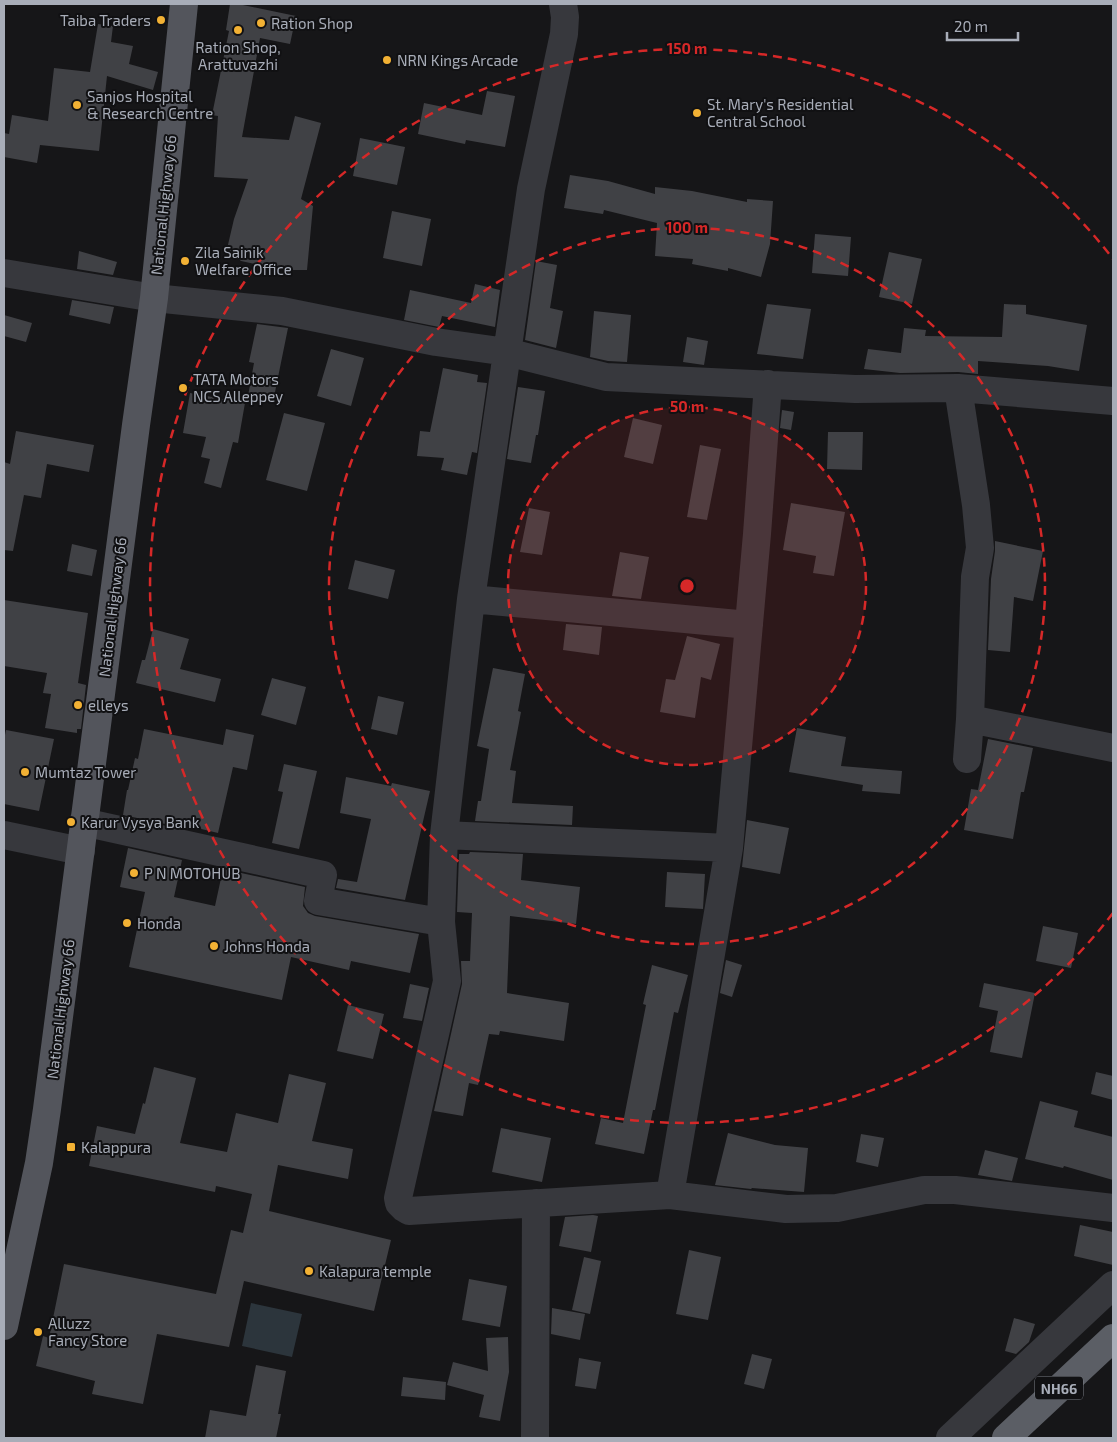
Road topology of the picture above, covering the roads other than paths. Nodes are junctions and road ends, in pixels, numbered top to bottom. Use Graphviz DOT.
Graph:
graph roads {
  1 [pos="184,4"];
  2 [pos="563,4"];
  3 [pos="4,273"];
  4 [pos="154,298"];
  5 [pos="507,352"];
  6 [pos="768,384"];
  7 [pos="958,388"];
  8 [pos="1113,401"];
  9 [pos="471,599"];
  10 [pos="749,625"];
  11 [pos="970,719"];
  12 [pos="1113,748"];
  13 [pos="967,759"];
  14 [pos="83,822"];
  15 [pos="4,835"];
  16 [pos="444,835"];
  17 [pos="729,848"];
  18 [pos="81,851"];
  19 [pos="441,922"];
  20 [pos="670,1195"];
  21 [pos="536,1203"];
  22 [pos="1113,1208"];
  23 [pos="1113,1285"];
  24 [pos="4,1326"];
  25 [pos="1113,1338"];
  26 [pos="535,1438"];
  27 [pos="950,1438"];
  28 [pos="1006,1438"];
  1 -- 4 [label="main road, National Highway 66"];
  2 -- 5 [label="street"];
  3 -- 4 [label="street"];
  4 -- 5 [label="street"];
  4 -- 14 [label="main road, National Highway 66"];
  5 -- 6 [label="street"];
  5 -- 9 [label="street"];
  6 -- 7 [label="street"];
  6 -- 10 [label="street"];
  7 -- 8 [label="street"];
  7 -- 11 [label="street"];
  9 -- 10 [label="street"];
  9 -- 16 [label="street"];
  10 -- 17 [label="street"];
  11 -- 12 [label="street"];
  11 -- 13 [label="street"];
  14 -- 18 [label="main road, National Highway 66"];
  14 -- 19 [label="street"];
  15 -- 18 [label="street"];
  16 -- 17 [label="street"];
  16 -- 19 [label="street"];
  17 -- 20 [label="street"];
  18 -- 24 [label="main road, National Highway 66"];
  19 -- 21 [label="street"];
  20 -- 21 [label="street"];
  20 -- 22 [label="street"];
  21 -- 26 [label="street"];
  23 -- 27 [label="street"];
  25 -- 28 [label="highway, NH66"];
}
